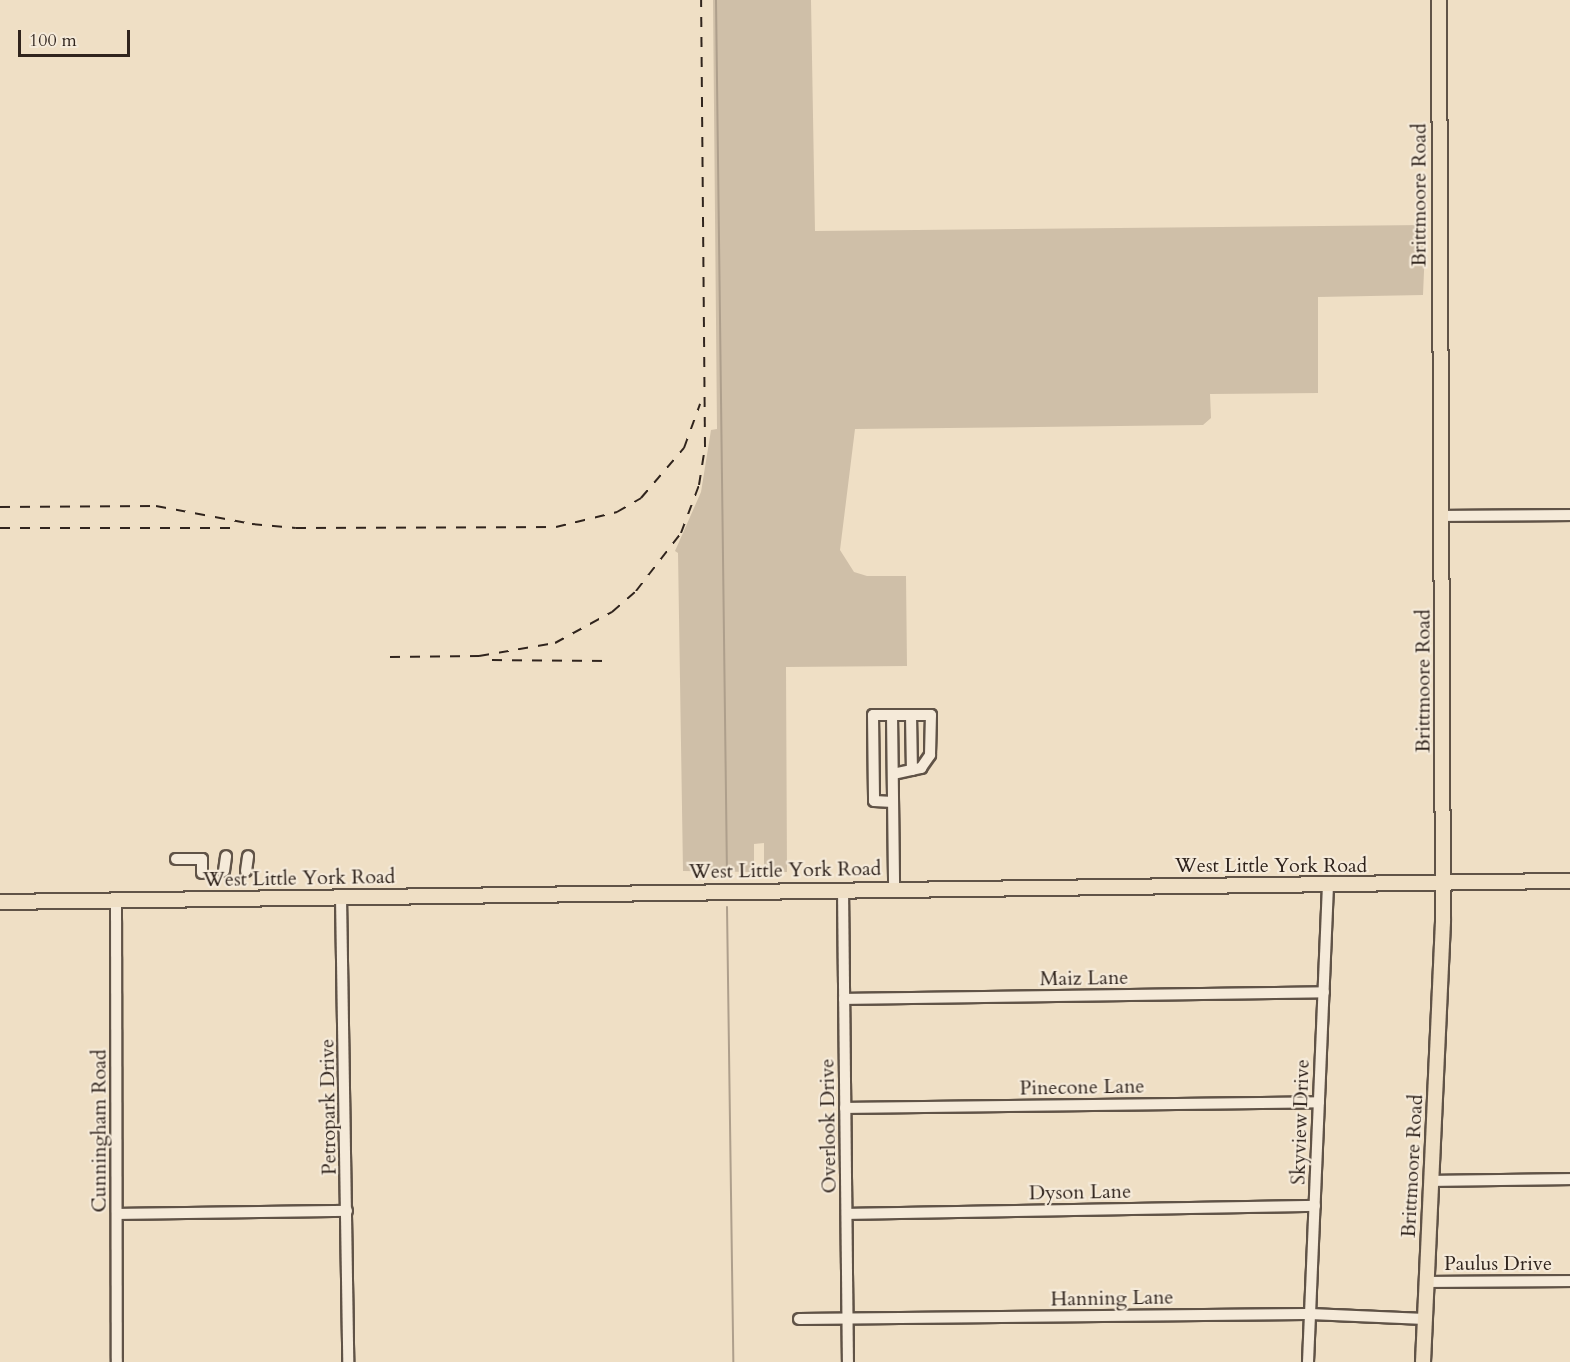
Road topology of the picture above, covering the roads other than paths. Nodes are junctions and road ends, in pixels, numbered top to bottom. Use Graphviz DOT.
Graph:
graph roads {
  1 [pos="1439,0"];
  2 [pos="1570,515"];
  3 [pos="1441,516"];
  4 [pos="892,714"];
  5 [pos="911,715"];
  6 [pos="912,770"];
  7 [pos="893,774"];
  8 [pos="893,802"];
  9 [pos="226,856"];
  10 [pos="248,856"];
  11 [pos="176,859"];
  12 [pos="224,871"];
  13 [pos="246,871"];
  14 [pos="202,873"];
  15 [pos="1570,881"];
  16 [pos="1443,883"];
  17 [pos="1328,884"];
  18 [pos="894,888"];
  19 [pos="843,889"];
  20 [pos="341,897"];
  21 [pos="116,900"];
  22 [pos="0,902"];
  23 [pos="1324,992"];
  24 [pos="844,999"];
  25 [pos="1319,1102"];
  26 [pos="845,1108"];
  27 [pos="1570,1179"];
  28 [pos="1431,1181"];
  29 [pos="1315,1206"];
  30 [pos="347,1211"];
  31 [pos="118,1214"];
  32 [pos="847,1214"];
  33 [pos="1570,1281"];
  34 [pos="1427,1282"];
  35 [pos="1310,1314"];
  36 [pos="1425,1318"];
  37 [pos="799,1319"];
  38 [pos="848,1319"];
  39 [pos="117,1362"];
  40 [pos="348,1362"];
  41 [pos="848,1362"];
  42 [pos="1308,1362"];
  43 [pos="1423,1362"];
  1 -- 3 [label="main road, Brittmoore Road"];
  2 -- 3 [label="street"];
  3 -- 16 [label="main road, Brittmoore Road"];
  4 -- 5 [label="street"];
  4 -- 7 [label="street"];
  4 -- 8 [label="street"];
  5 -- 6 [label="street"];
  5 -- 6 [label="street"];
  6 -- 7 [label="street"];
  7 -- 8 [label="street"];
  8 -- 18 [label="street"];
  9 -- 12 [label="street"];
  10 -- 13 [label="street"];
  11 -- 14 [label="street"];
  15 -- 16 [label="main road, West Little York Road"];
  16 -- 17 [label="main road, West Little York Road"];
  16 -- 28 [label="main road, Brittmoore Road"];
  17 -- 18 [label="main road, West Little York Road"];
  17 -- 23 [label="street, Skyview Drive"];
  18 -- 19 [label="main road, West Little York Road"];
  19 -- 20 [label="main road, West Little York Road"];
  19 -- 24 [label="street, Overlook Drive"];
  20 -- 21 [label="main road, West Little York Road"];
  20 -- 30 [label="street, Petropark Drive"];
  21 -- 22 [label="main road, West Little York Road"];
  21 -- 31 [label="street, Cunningham Road"];
  23 -- 24 [label="street, Maiz Lane"];
  23 -- 25 [label="street, Skyview Drive"];
  24 -- 26 [label="street, Overlook Drive"];
  25 -- 26 [label="street, Pinecone Lane"];
  25 -- 29 [label="street, Skyview Drive"];
  26 -- 32 [label="street, Overlook Drive"];
  27 -- 28 [label="street"];
  28 -- 34 [label="main road, Brittmoore Road"];
  29 -- 32 [label="street, Dyson Lane"];
  29 -- 35 [label="street, Skyview Drive"];
  30 -- 31 [label="street"];
  30 -- 40 [label="street, Petropark Drive"];
  31 -- 39 [label="street, Cunningham Road"];
  32 -- 38 [label="street, Overlook Drive"];
  33 -- 34 [label="street, Paulus Drive"];
  34 -- 36 [label="main road, Brittmoore Road"];
  35 -- 36 [label="street, Hanning Lane"];
  35 -- 38 [label="street, Hanning Lane"];
  35 -- 42 [label="street, Skyview Drive"];
  36 -- 43 [label="main road, Brittmoore Road"];
  37 -- 38 [label="street, Hanning Lane"];
  38 -- 41 [label="street, Overlook Drive"];
}
